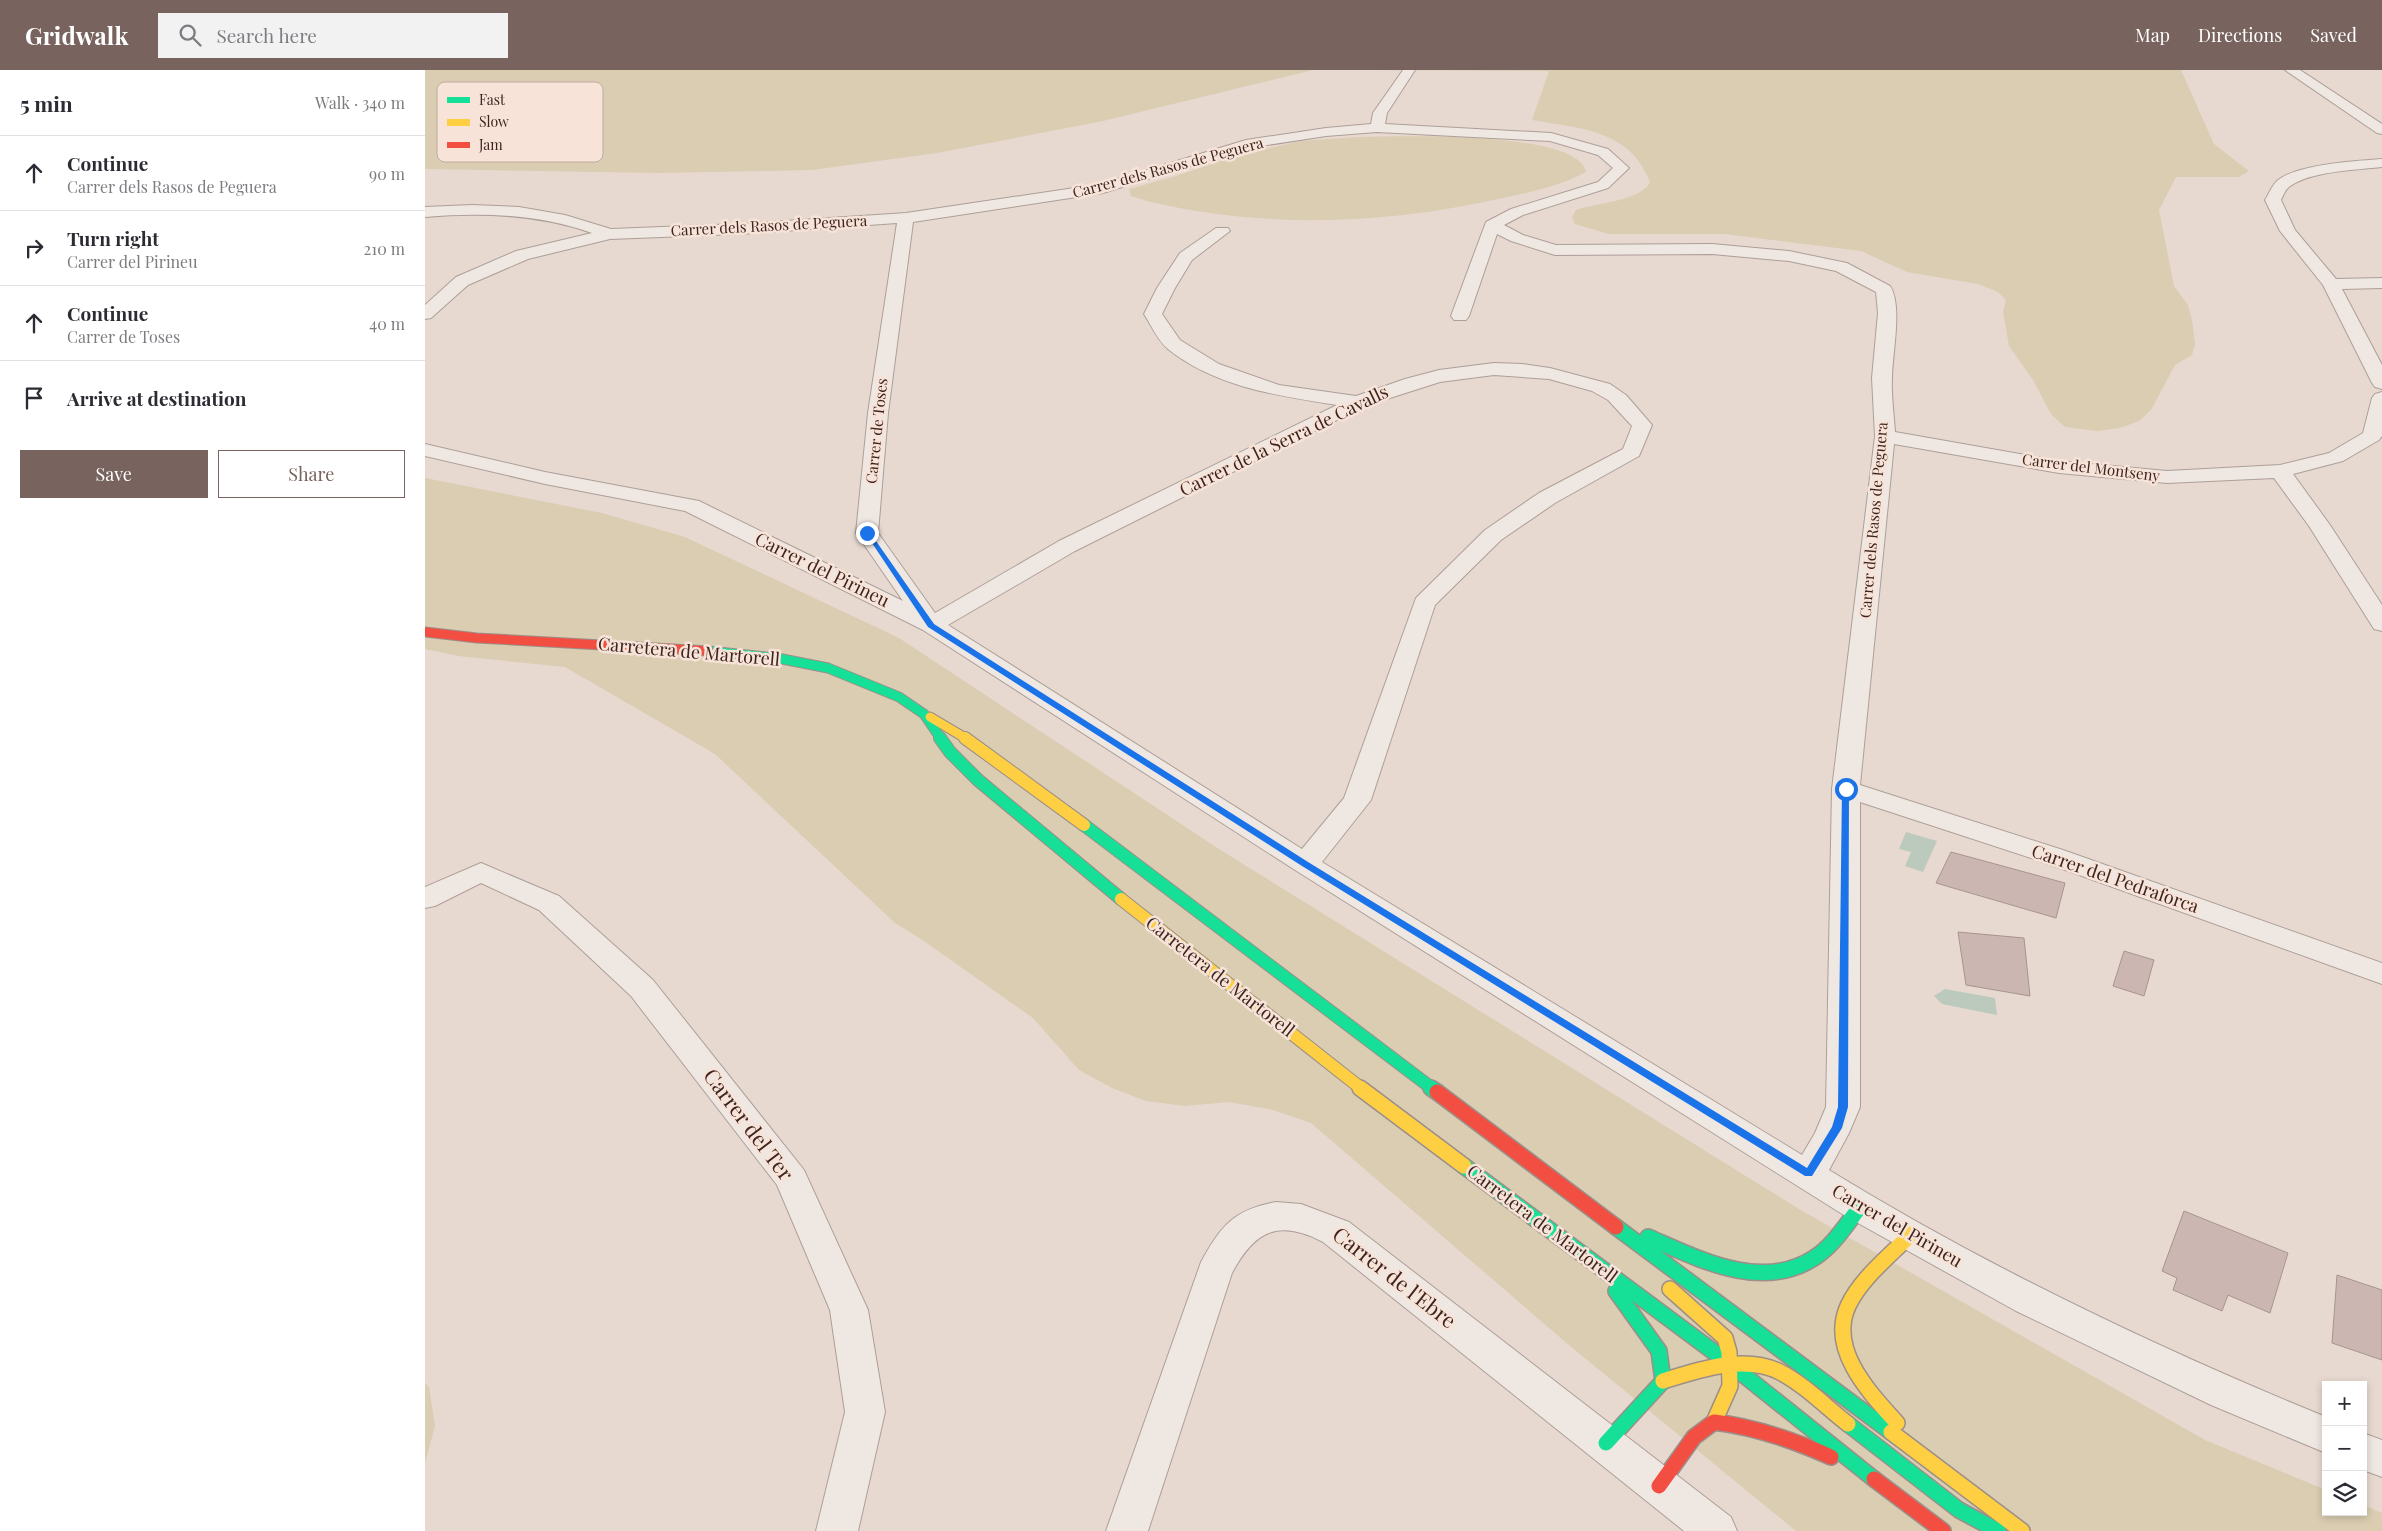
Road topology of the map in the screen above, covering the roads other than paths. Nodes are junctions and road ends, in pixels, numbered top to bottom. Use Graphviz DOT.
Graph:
graph roads {
  1 [pos="1409,70"];
  2 [pos="2291,70"];
  3 [pos="1377,128"];
  4 [pos="2382,130"];
  5 [pos="2382,163"];
  6 [pos="425,212"];
  7 [pos="906,218"];
  8 [pos="1492,225"];
  9 [pos="1223,231"];
  10 [pos="610,234"];
  11 [pos="2382,283"];
  12 [pos="2331,284"];
  13 [pos="425,314"];
  14 [pos="1460,316"];
  15 [pos="2382,383"];
  16 [pos="2382,398"];
  17 [pos="1358,402"];
  18 [pos="1885,436"];
  19 [pos="425,450"];
  20 [pos="2280,471"];
  21 [pos="2382,624"];
  22 [pos="931,625"];
  23 [pos="425,632"];
  24 [pos="924,714"];
  25 [pos="1846,789"];
  26 [pos="1305,864"];
  27 [pos="425,899"];
  28 [pos="2382,974"];
  29 [pos="1808,1174"];
  30 [pos="1860,1206"];
  31 [pos="1608,1219"];
  32 [pos="1911,1234"];
  33 [pos="1645,1262"];
  34 [pos="1595,1264"];
  35 [pos="1660,1281"];
  36 [pos="1730,1364"];
  37 [pos="1663,1381"];
  38 [pos="1714,1422"];
  39 [pos="2322,1433"];
  40 [pos="1606,1443"];
  41 [pos="2367,1453"];
  42 [pos="2382,1459"];
  43 [pos="1935,1466"];
  44 [pos="1860,1468"];
  45 [pos="1659,1486"];
  46 [pos="837,1531"];
  47 [pos="1127,1531"];
  48 [pos="1716,1531"];
  49 [pos="1943,1531"];
  50 [pos="1997,1531"];
  51 [pos="2022,1531"];
  1 -- 3 [label="street"];
  2 -- 4 [label="street"];
  3 -- 7 [label="street, Carrer dels Rasos de Peguera"];
  3 -- 8 [label="street, Carrer dels Rasos de Peguera"];
  5 -- 12 [label="street"];
  6 -- 10 [label="street"];
  7 -- 10 [label="street, Carrer dels Rasos de Peguera"];
  7 -- 22 [label="street, Carrer de Toses"];
  8 -- 14 [label="street"];
  8 -- 18 [label="street, Carrer dels Rasos de Peguera"];
  9 -- 17 [label="street"];
  10 -- 13 [label="street, Carrer dels Rasos de Peguera"];
  11 -- 12 [label="street"];
  12 -- 15 [label="street"];
  16 -- 20 [label="street, Carrer del Montseny"];
  17 -- 22 [label="street, Carrer de la Serra de Cavalls"];
  17 -- 26 [label="street, Carrer de la Serra de Cavalls"];
  18 -- 20 [label="street, Carrer del Montseny"];
  18 -- 25 [label="street, Carrer dels Rasos de Peguera"];
  19 -- 22 [label="street, Carrer del Pirineu"];
  20 -- 21 [label="street"];
  22 -- 26 [label="street, Carrer del Pirineu"];
  23 -- 24 [label="main road, Carretera de Martorell"];
  24 -- 31 [label="main road"];
  24 -- 34 [label="main road, Carretera de Martorell"];
  25 -- 28 [label="street, Carrer del Pedraforca"];
  25 -- 29 [label="street, Carrer dels Rasos de Peguera"];
  26 -- 29 [label="street, Carrer del Pirineu"];
  27 -- 46 [label="street, Carrer del Ter"];
  29 -- 30 [label="street, Carrer del Pirineu"];
  30 -- 31 [label="main road"];
  30 -- 32 [label="street, Carrer del Pirineu"];
  31 -- 33 [label="main road"];
  31 -- 43 [label="main road"];
  32 -- 39 [label="street, Carrer del Pirineu"];
  32 -- 43 [label="main road"];
  34 -- 36 [label="main road, Carretera de Martorell"];
  34 -- 37 [label="main road"];
  35 -- 36 [label="main road"];
  36 -- 37 [label="main road"];
  36 -- 38 [label="main road"];
  36 -- 44 [label="main road, Carretera de Martorell"];
  36 -- 50 [label="main road"];
  37 -- 40 [label="main road"];
  38 -- 44 [label="main road"];
  38 -- 45 [label="main road"];
  40 -- 45 [label="street, Carrer de l'Ebre"];
  40 -- 47 [label="street, Carrer de l'Ebre"];
  41 -- 42 [label="street"];
  43 -- 51 [label="main road"];
  44 -- 49 [label="main road, Carretera de Martorell"];
  45 -- 48 [label="street, Carrer de l'Ebre"];
}
